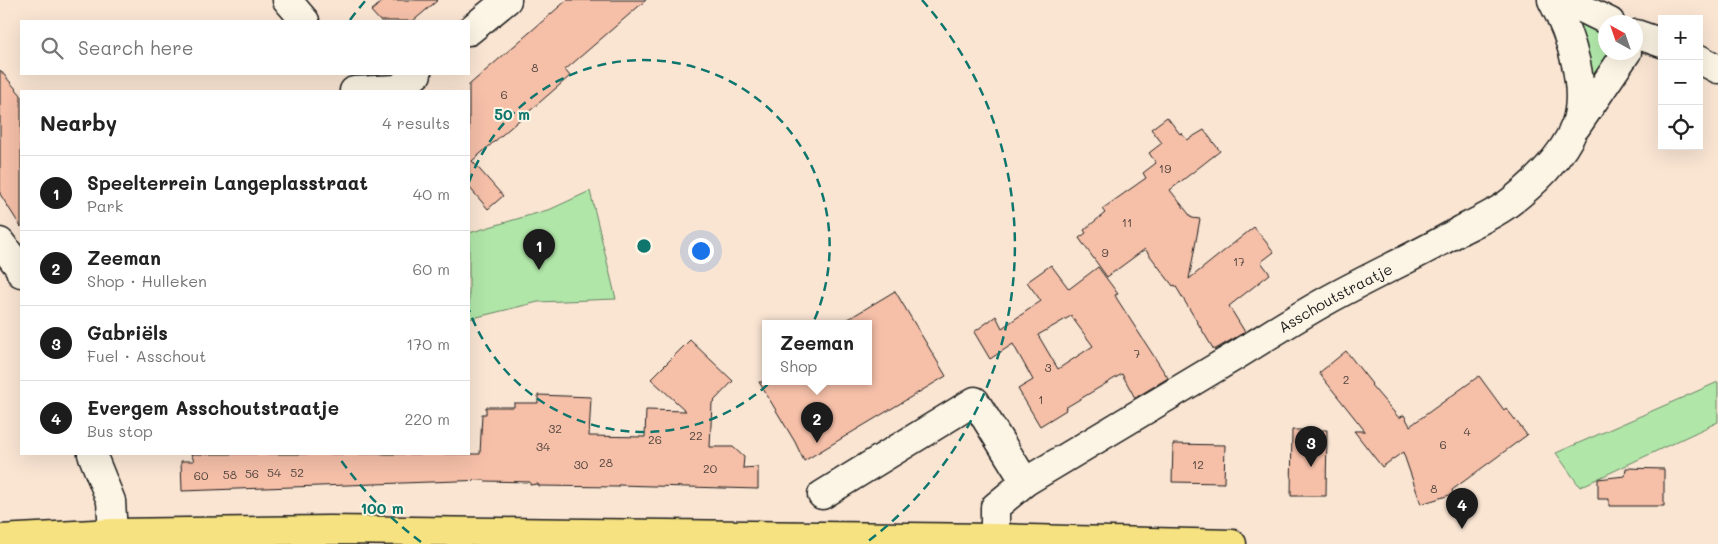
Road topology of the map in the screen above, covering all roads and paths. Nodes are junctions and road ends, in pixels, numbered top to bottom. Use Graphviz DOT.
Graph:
graph roads {
  1 [pos="287,0"];
  2 [pos="507,0"];
  3 [pos="1552,0"];
  4 [pos="1565,0"];
  5 [pos="1598,16"];
  6 [pos="304,20"];
  7 [pos="470,30"];
  8 [pos="1626,60"];
  9 [pos="1701,60"];
  10 [pos="1718,68"];
  11 [pos="342,75"];
  12 [pos="416,75"];
  13 [pos="352,90"];
  14 [pos="398,90"];
  15 [pos="1567,141"];
  16 [pos="0,242"];
  17 [pos="20,268"];
  18 [pos="92,455"];
  19 [pos="1025,482"];
  20 [pos="822,495"];
  21 [pos="113,533"];
  22 [pos="995,538"];
  23 [pos="0,539"];
  24 [pos="928,541"];
  25 [pos="1232,544"];
  1 -- 6 [label="street"];
  2 -- 7 [label="street"];
  3 -- 15 [label="street, Asschoutstraatje"];
  4 -- 5 [label="street"];
  8 -- 15 [label="street"];
  9 -- 10 [label="street"];
  11 -- 13 [label="street"];
  12 -- 14 [label="street"];
  15 -- 19 [label="street, Asschoutstraatje"];
  16 -- 17 [label="street"];
  18 -- 21 [label="street"];
  19 -- 20 [label="street"];
  19 -- 22 [label="street, Asschoutstraatje"];
  21 -- 23 [label="main road"];
  21 -- 24 [label="main road"];
  22 -- 24 [label="main road"];
  22 -- 25 [label="main road"];
}
